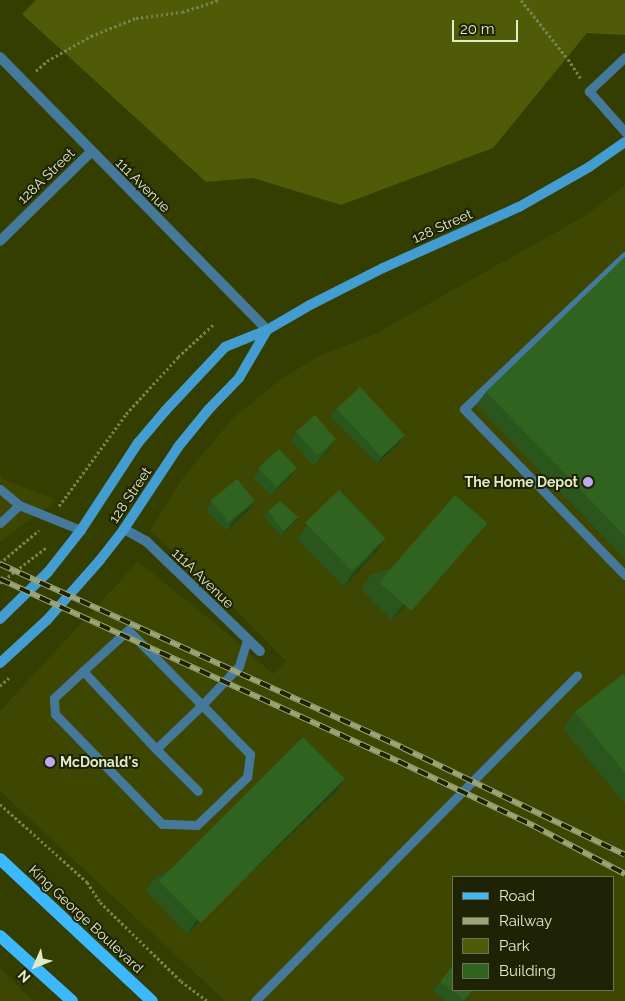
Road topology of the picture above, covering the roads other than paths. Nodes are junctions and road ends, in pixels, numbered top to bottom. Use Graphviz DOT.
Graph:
graph roads {
  1 [pos="0,57"];
  2 [pos="625,57"];
  3 [pos="625,132"];
  4 [pos="625,142"];
  5 [pos="91,152"];
  6 [pos="0,241"];
  7 [pos="625,256"];
  8 [pos="267,330"];
  9 [pos="0,488"];
  10 [pos="19,505"];
  11 [pos="0,522"];
  12 [pos="124,529"];
  13 [pos="81,530"];
  14 [pos="625,575"];
  15 [pos="0,619"];
  16 [pos="247,639"];
  17 [pos="260,651"];
  18 [pos="0,663"];
  19 [pos="83,671"];
  20 [pos="577,676"];
  21 [pos="202,705"];
  22 [pos="156,749"];
  23 [pos="198,791"];
  24 [pos="0,860"];
  25 [pos="0,936"];
  26 [pos="72,1001"];
  27 [pos="152,1001"];
  28 [pos="255,1001"];
  1 -- 5 [label="street, 111 Avenue"];
  2 -- 3 [label="lane"];
  4 -- 8 [label="main road, 128 Street"];
  5 -- 6 [label="street, 128A Street"];
  5 -- 8 [label="street, 111 Avenue"];
  7 -- 14 [label="lane"];
  8 -- 12 [label="main road, 128 Street"];
  8 -- 13 [label="main road, 128 Street"];
  9 -- 10 [label="lane"];
  10 -- 11 [label="lane"];
  10 -- 13 [label="lane"];
  12 -- 16 [label="street, 111A Avenue"];
  12 -- 18 [label="main road, 128 Street"];
  13 -- 15 [label="main road, 128 Street"];
  16 -- 17 [label="street, 111A Avenue"];
  16 -- 21 [label="lane"];
  19 -- 21 [label="lane"];
  19 -- 21 [label="lane"];
  19 -- 22 [label="lane"];
  20 -- 28 [label="lane"];
  21 -- 22 [label="lane"];
  22 -- 23 [label="lane"];
  24 -- 27 [label="main road, King George Boulevard"];
  25 -- 26 [label="main road"];
}
